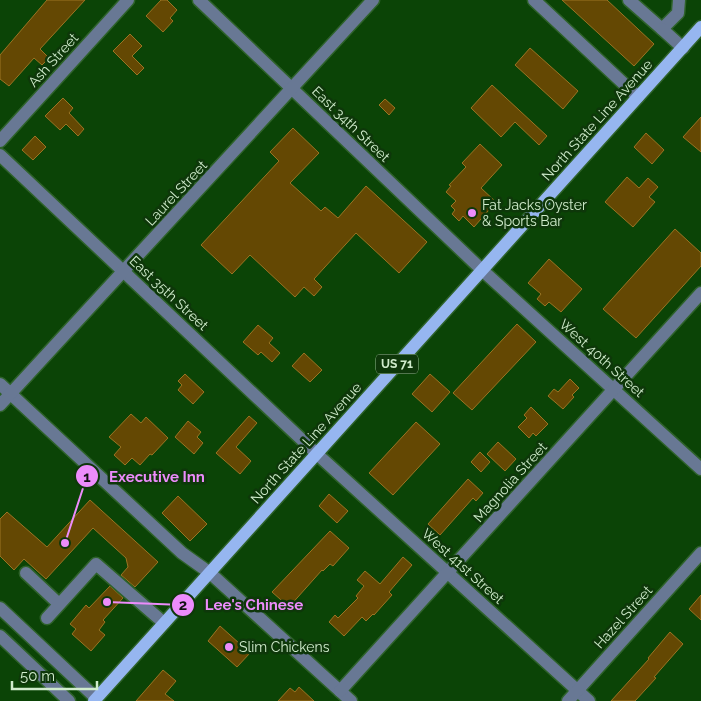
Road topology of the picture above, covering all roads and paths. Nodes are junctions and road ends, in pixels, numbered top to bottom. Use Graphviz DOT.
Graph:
graph roads {
  1 [pos="128,0"];
  2 [pos="199,0"];
  3 [pos="373,0"];
  4 [pos="534,0"];
  5 [pos="629,0"];
  6 [pos="679,0"];
  7 [pos="701,27"];
  8 [pos="662,29"];
  9 [pos="683,48"];
  10 [pos="292,89"];
  11 [pos="638,97"];
  12 [pos="0,141"];
  13 [pos="0,155"];
  14 [pos="482,270"];
  15 [pos="123,271"];
  16 [pos="701,293"];
  17 [pos="0,384"];
  18 [pos="614,390"];
  19 [pos="11,394"];
  20 [pos="0,405"];
  21 [pos="317,454"];
  22 [pos="701,469"];
  23 [pos="701,553"];
  24 [pos="448,572"];
  25 [pos="210,573"];
  26 [pos="26,574"];
  27 [pos="59,604"];
  28 [pos="0,608"];
  29 [pos="47,618"];
  30 [pos="164,623"];
  31 [pos="0,636"];
  32 [pos="578,690"];
  33 [pos="340,691"];
  34 [pos="95,700"];
  35 [pos="69,701"];
  36 [pos="351,701"];
  37 [pos="568,701"];
  38 [pos="589,701"];
  1 -- 12 [label="street, Ash Street"];
  2 -- 10 [label="street, East 34th Street"];
  3 -- 10 [label="street, Laurel Street"];
  4 -- 11 [label="street"];
  5 -- 8 [label="street"];
  6 -- 8 [label="street"];
  7 -- 9 [label="main road, North State Line Avenue / US 71"];
  8 -- 9 [label="street"];
  9 -- 11 [label="main road, North State Line Avenue / US 71"];
  10 -- 14 [label="street, East 34th Street"];
  10 -- 15 [label="street, Laurel Street"];
  11 -- 14 [label="main road, North State Line Avenue / US 71"];
  13 -- 15 [label="street, East 35th Street"];
  14 -- 18 [label="street, West 40th Street"];
  14 -- 21 [label="main road, North State Line Avenue / US 71"];
  15 -- 19 [label="street, Laurel Street"];
  15 -- 21 [label="street, East 35th Street"];
  16 -- 18 [label="street, Magnolia Street"];
  17 -- 19 [label="street"];
  18 -- 22 [label="street, West 40th Street"];
  18 -- 24 [label="street, Magnolia Street"];
  19 -- 20 [label="street, Laurel Street"];
  19 -- 25 [label="street"];
  21 -- 24 [label="street, West 41st Street"];
  21 -- 25 [label="main road, North State Line Avenue / US 71"];
  23 -- 32 [label="street, Hazel Street"];
  24 -- 32 [label="street, West 41st Street"];
  24 -- 33 [label="street, Magnolia Street"];
  25 -- 30 [label="main road, North State Line Avenue / US 71"];
  25 -- 33 [label="street"];
  26 -- 27 [label="street"];
  27 -- 29 [label="street"];
  27 -- 30 [label="street"];
  28 -- 34 [label="street"];
  30 -- 34 [label="main road, North State Line Avenue / US 71"];
  31 -- 35 [label="street"];
  32 -- 37 [label="street, Hazel Street"];
  32 -- 38 [label="street, West 41st Street"];
  33 -- 36 [label="street"];
}
